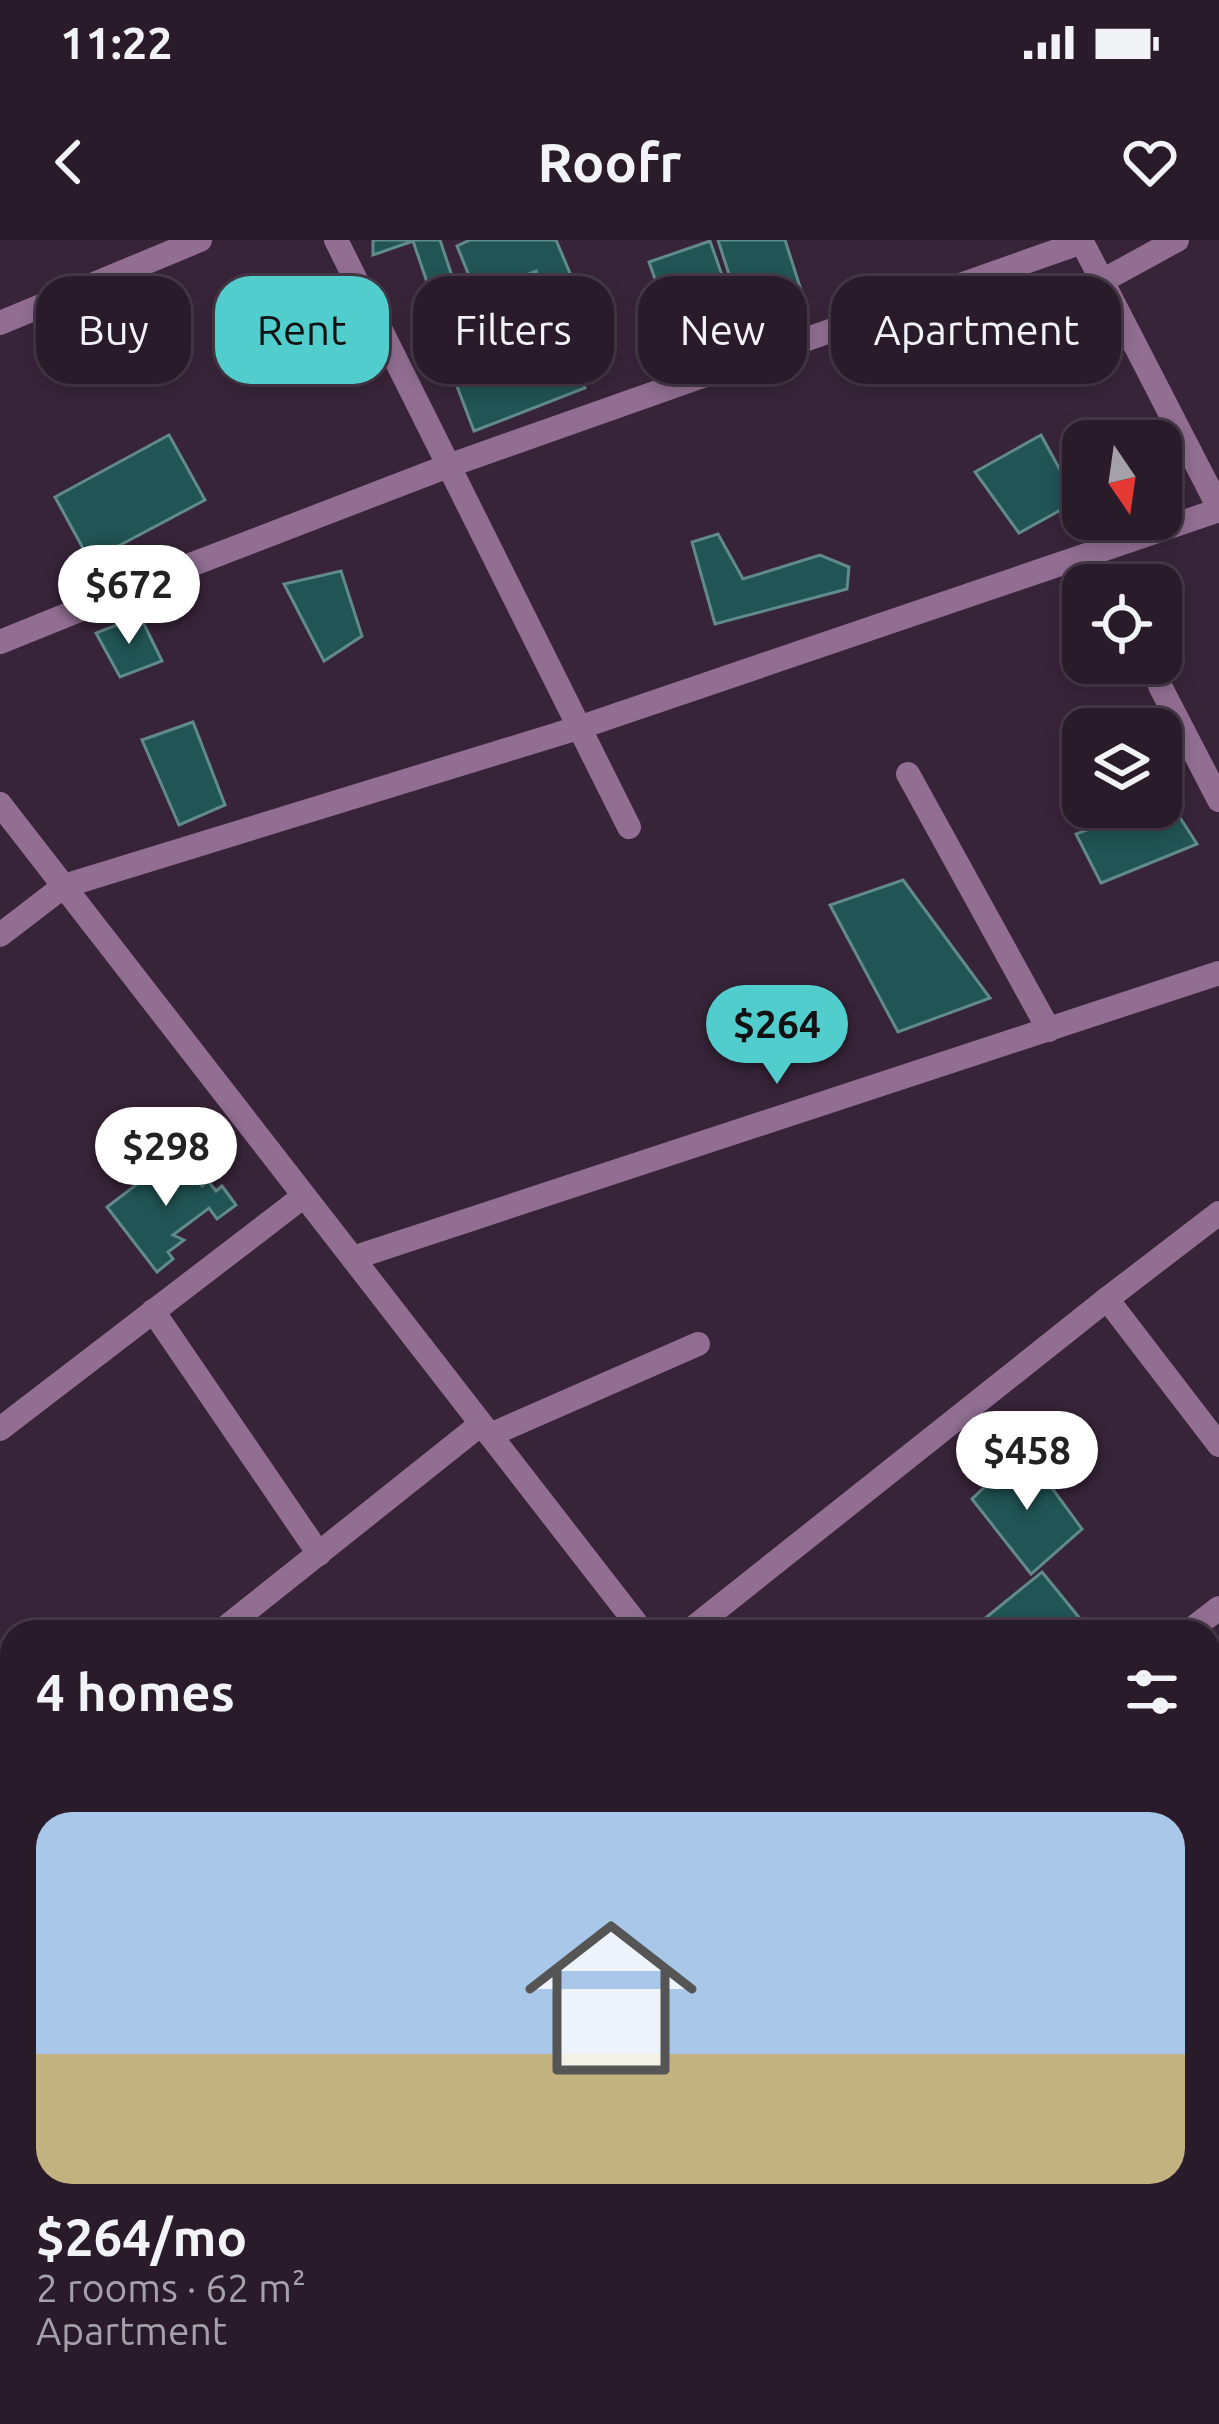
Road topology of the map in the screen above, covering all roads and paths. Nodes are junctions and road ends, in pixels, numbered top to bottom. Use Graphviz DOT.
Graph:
graph roads {
  1 [pos="200,240"];
  2 [pos="336,240"];
  3 [pos="1177,240"];
  4 [pos="1082,241"];
  5 [pos="1100,276"];
  6 [pos="1111,276"];
  7 [pos="1121,318"];
  8 [pos="0,322"];
  9 [pos="448,466"];
  10 [pos="1219,509"];
  11 [pos="0,642"];
  12 [pos="1160,686"];
  13 [pos="581,728"];
  14 [pos="908,774"];
  15 [pos="1219,800"];
  16 [pos="0,804"];
  17 [pos="629,827"];
  18 [pos="64,886"];
  19 [pos="0,935"];
  20 [pos="1219,973"];
  21 [pos="1049,1030"];
  22 [pos="304,1196"];
  23 [pos="1219,1213"];
  24 [pos="353,1258"];
  25 [pos="1107,1299"];
  26 [pos="153,1311"];
  27 [pos="698,1344"];
  28 [pos="0,1429"];
  29 [pos="485,1429"];
  30 [pos="1219,1444"];
  31 [pos="319,1554"];
  32 [pos="235,1620"];
  33 [pos="634,1620"];
  34 [pos="703,1620"];
  1 -- 8 [label="street"];
  2 -- 9 [label="street"];
  3 -- 6 [label="street"];
  4 -- 5 [label="street"];
  4 -- 9 [label="street"];
  7 -- 10 [label="street"];
  9 -- 11 [label="street"];
  9 -- 13 [label="street"];
  10 -- 13 [label="street"];
  12 -- 15 [label="street"];
  13 -- 17 [label="street"];
  13 -- 18 [label="street"];
  14 -- 21 [label="street"];
  16 -- 18 [label="street"];
  18 -- 19 [label="street"];
  18 -- 22 [label="street"];
  20 -- 21 [label="street"];
  21 -- 24 [label="street"];
  22 -- 24 [label="street"];
  22 -- 26 [label="street"];
  23 -- 25 [label="street"];
  24 -- 29 [label="street"];
  25 -- 30 [label="street"];
  25 -- 34 [label="street"];
  26 -- 28 [label="street"];
  26 -- 31 [label="street"];
  27 -- 29 [label="street"];
  29 -- 31 [label="street"];
  29 -- 33 [label="street"];
  31 -- 32 [label="street"];
}
